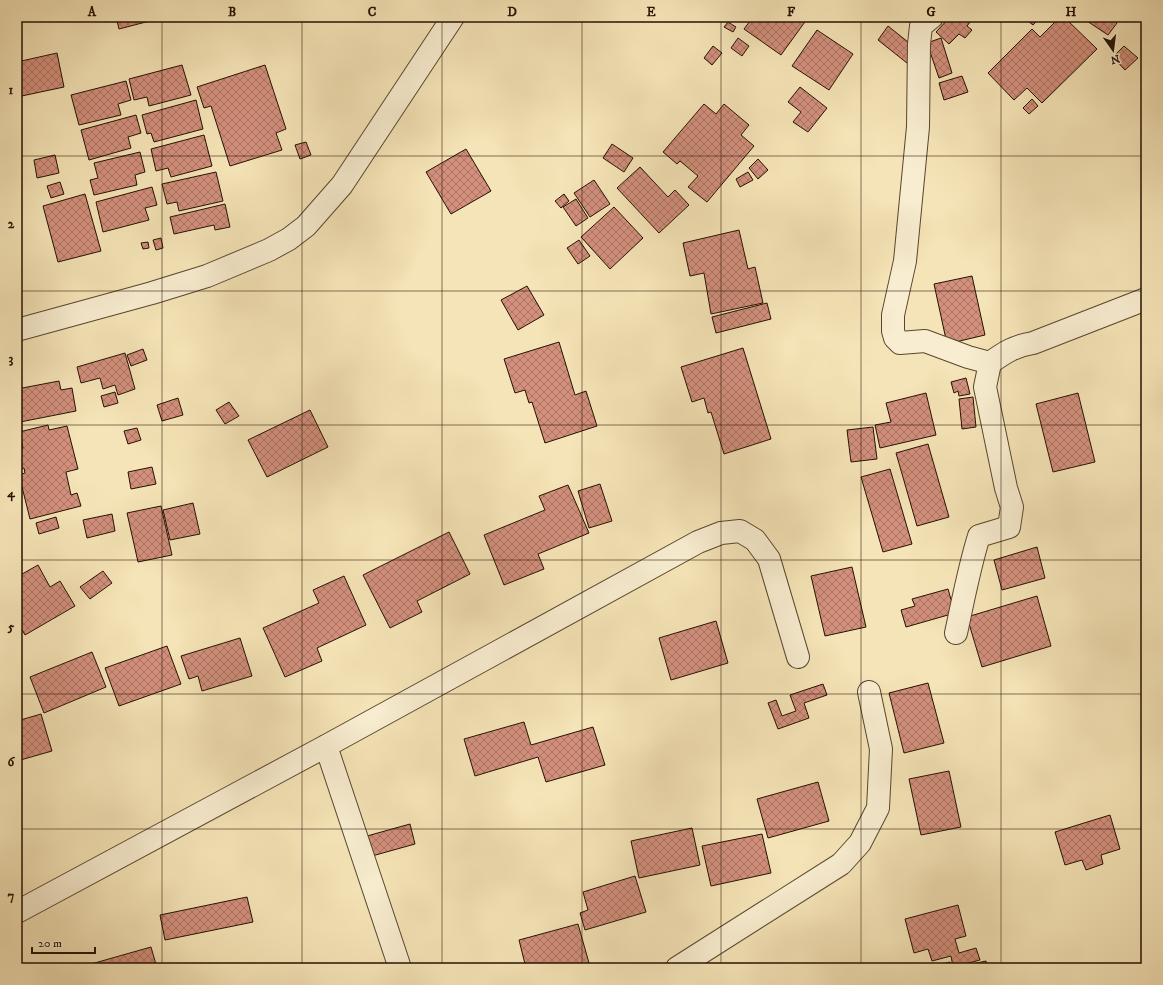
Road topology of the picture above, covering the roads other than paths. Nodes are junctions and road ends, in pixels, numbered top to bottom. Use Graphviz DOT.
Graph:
graph roads {
  1 [pos="453,17"];
  2 [pos="932,17"];
  3 [pos="1146,299"];
  4 [pos="17,330"];
  5 [pos="990,362"];
  6 [pos="956,633"];
  7 [pos="798,657"];
  8 [pos="869,692"];
  9 [pos="326,746"];
  10 [pos="17,912"];
  11 [pos="400,968"];
  12 [pos="677,968"];
  1 -- 4 [label="street"];
  2 -- 5 [label="street"];
  3 -- 5 [label="street"];
  5 -- 6 [label="street"];
  7 -- 9 [label="street"];
  8 -- 12 [label="street"];
  9 -- 10 [label="street"];
  9 -- 11 [label="street"];
}
